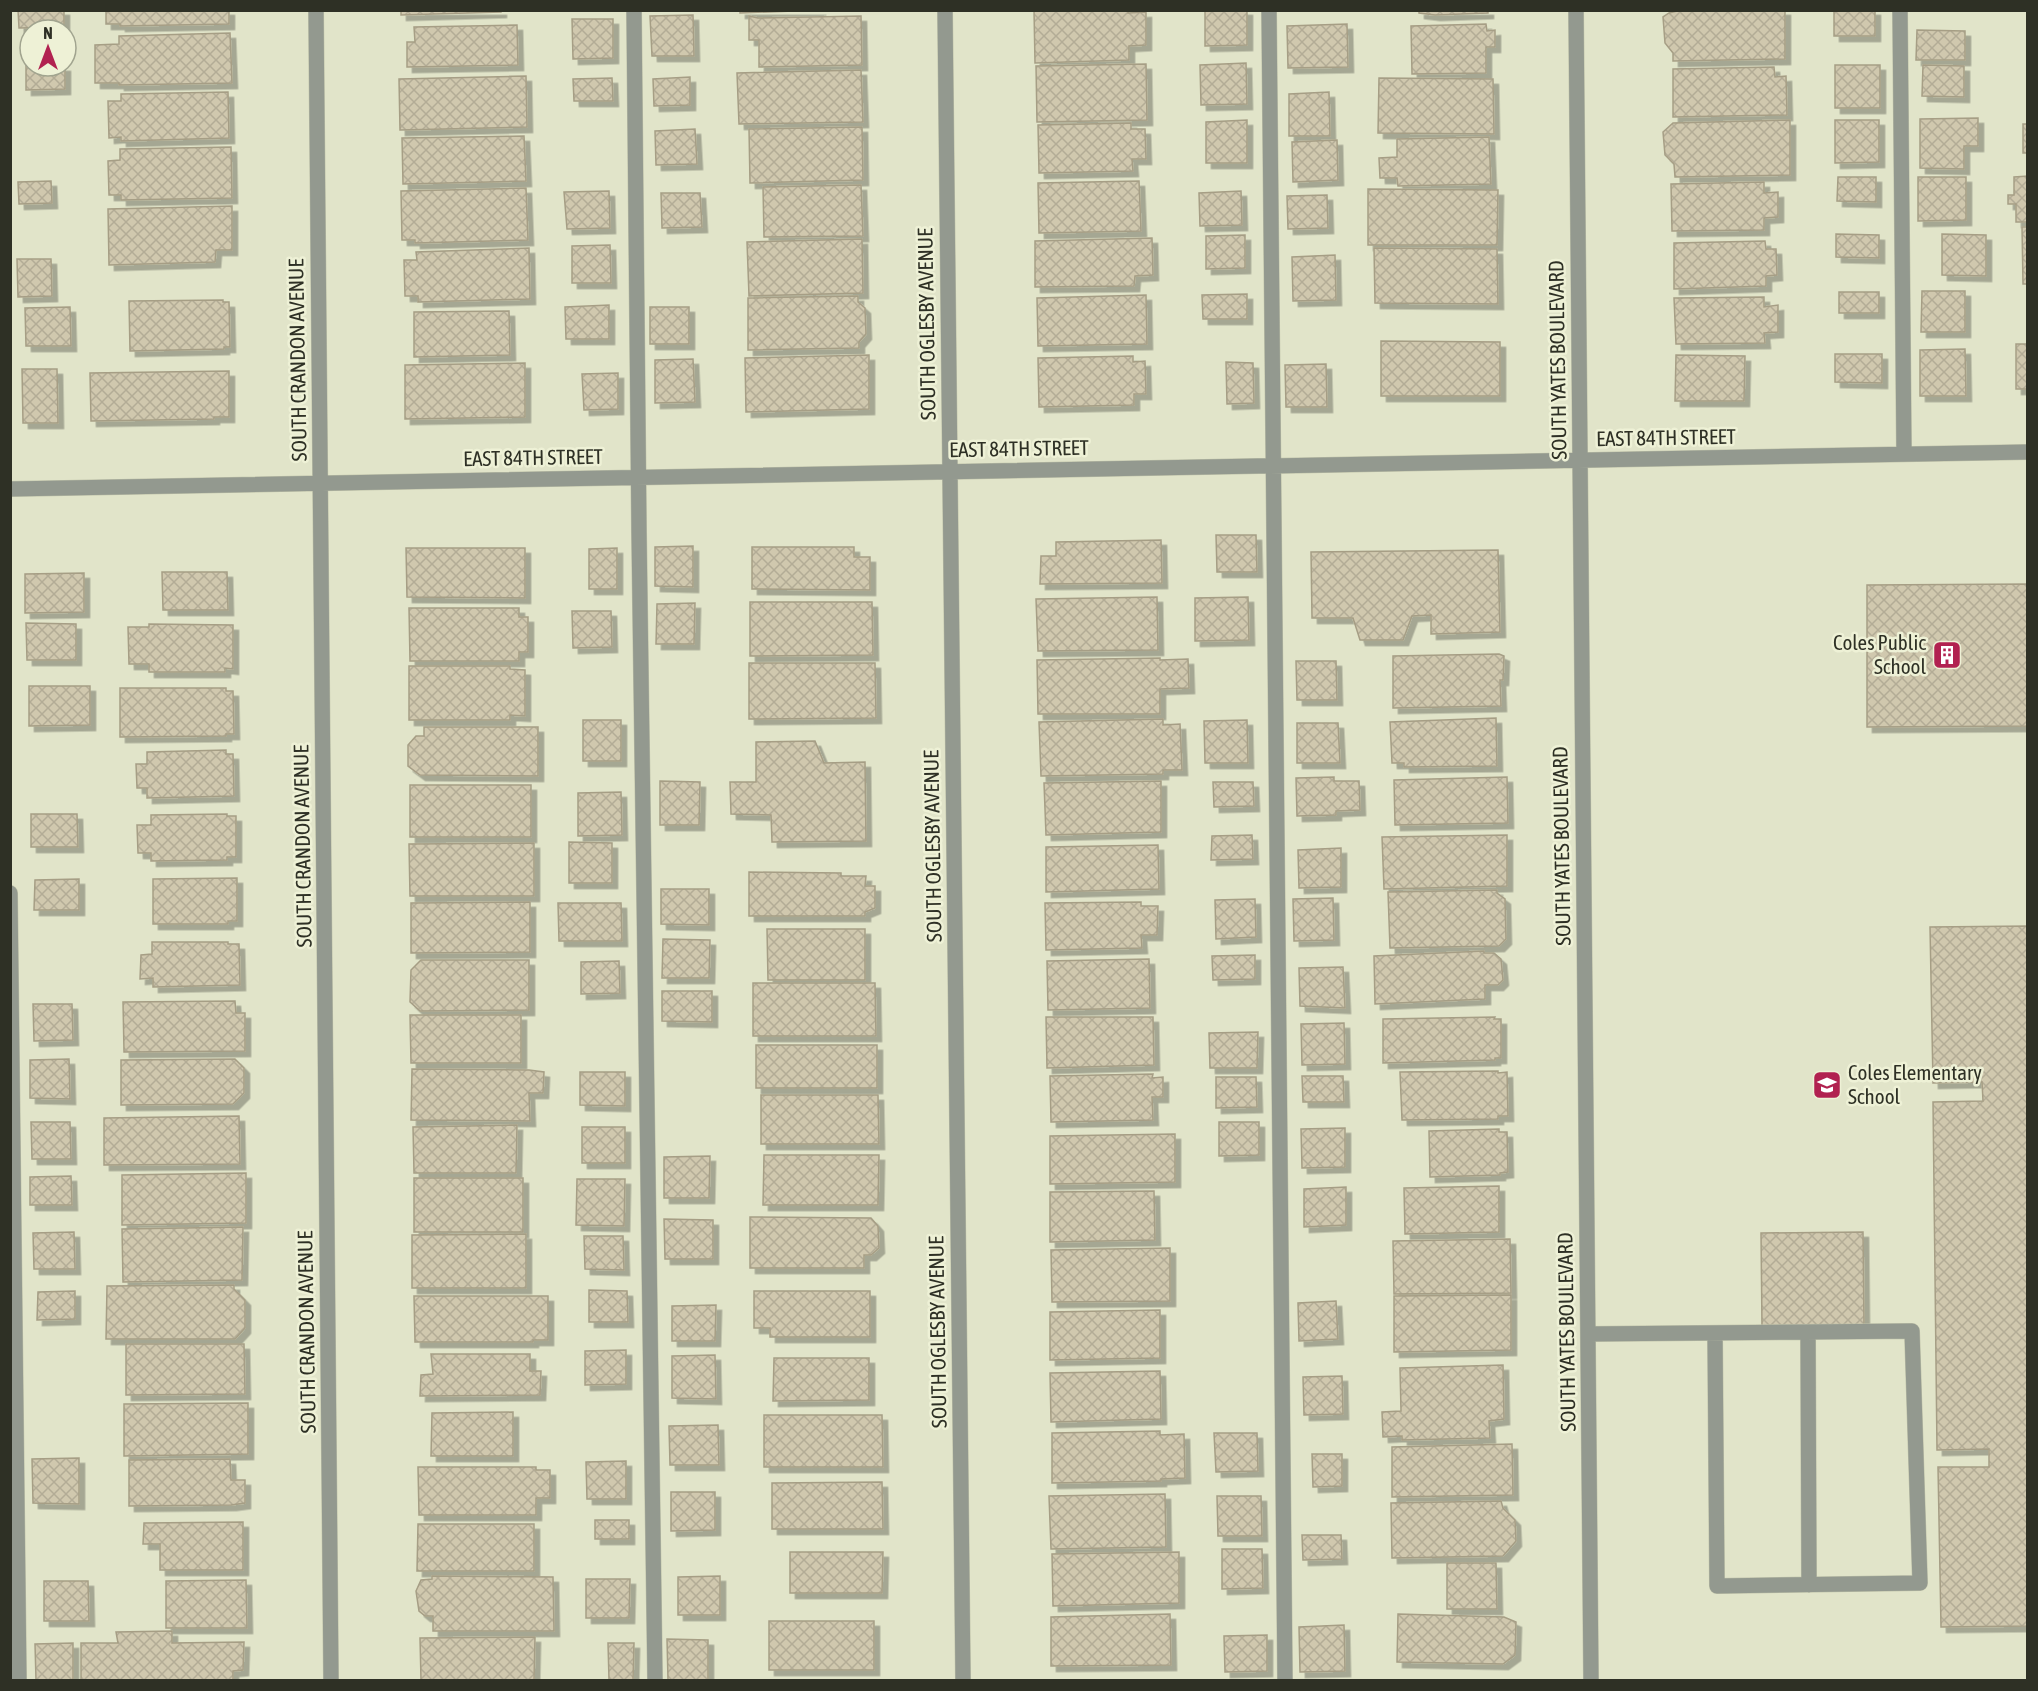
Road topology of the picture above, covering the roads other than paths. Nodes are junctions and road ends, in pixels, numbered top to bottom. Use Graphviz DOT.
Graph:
graph roads {
  1 [pos="316,10"];
  2 [pos="634,10"];
  3 [pos="945,10"];
  4 [pos="1269,10"];
  5 [pos="1575,10"];
  6 [pos="1900,10"];
  7 [pos="2028,452"];
  8 [pos="1904,454"];
  9 [pos="1580,460"];
  10 [pos="1274,465"];
  11 [pos="950,471"];
  12 [pos="638,477"];
  13 [pos="321,483"];
  14 [pos="10,489"];
  15 [pos="10,893"];
  16 [pos="1808,1332"];
  17 [pos="1715,1333"];
  18 [pos="1588,1334"];
  19 [pos="1809,1585"];
  20 [pos="19,1680"];
  21 [pos="332,1680"];
  22 [pos="655,1680"];
  23 [pos="963,1680"];
  24 [pos="1285,1680"];
  25 [pos="1591,1680"];
  1 -- 13 [label="street, SOUTH CRANDON AVENUE"];
  2 -- 12 [label="street"];
  3 -- 11 [label="street, SOUTH OGLESBY AVENUE"];
  4 -- 10 [label="street"];
  5 -- 9 [label="street, SOUTH YATES BOULEVARD"];
  6 -- 8 [label="street"];
  7 -- 8 [label="street, EAST 84TH STREET"];
  8 -- 9 [label="street, EAST 84TH STREET"];
  9 -- 10 [label="street, EAST 84TH STREET"];
  9 -- 18 [label="street, SOUTH YATES BOULEVARD"];
  10 -- 11 [label="street, EAST 84TH STREET"];
  10 -- 24 [label="street"];
  11 -- 12 [label="street, EAST 84TH STREET"];
  11 -- 23 [label="street, SOUTH OGLESBY AVENUE"];
  12 -- 13 [label="street, EAST 84TH STREET"];
  12 -- 22 [label="street"];
  13 -- 14 [label="street, EAST 84TH STREET"];
  13 -- 21 [label="street, SOUTH CRANDON AVENUE"];
  15 -- 20 [label="street"];
  16 -- 17 [label="street"];
  16 -- 19 [label="street"];
  16 -- 19 [label="street"];
  17 -- 18 [label="street"];
  17 -- 19 [label="street"];
  18 -- 25 [label="street, SOUTH YATES BOULEVARD"];
}
